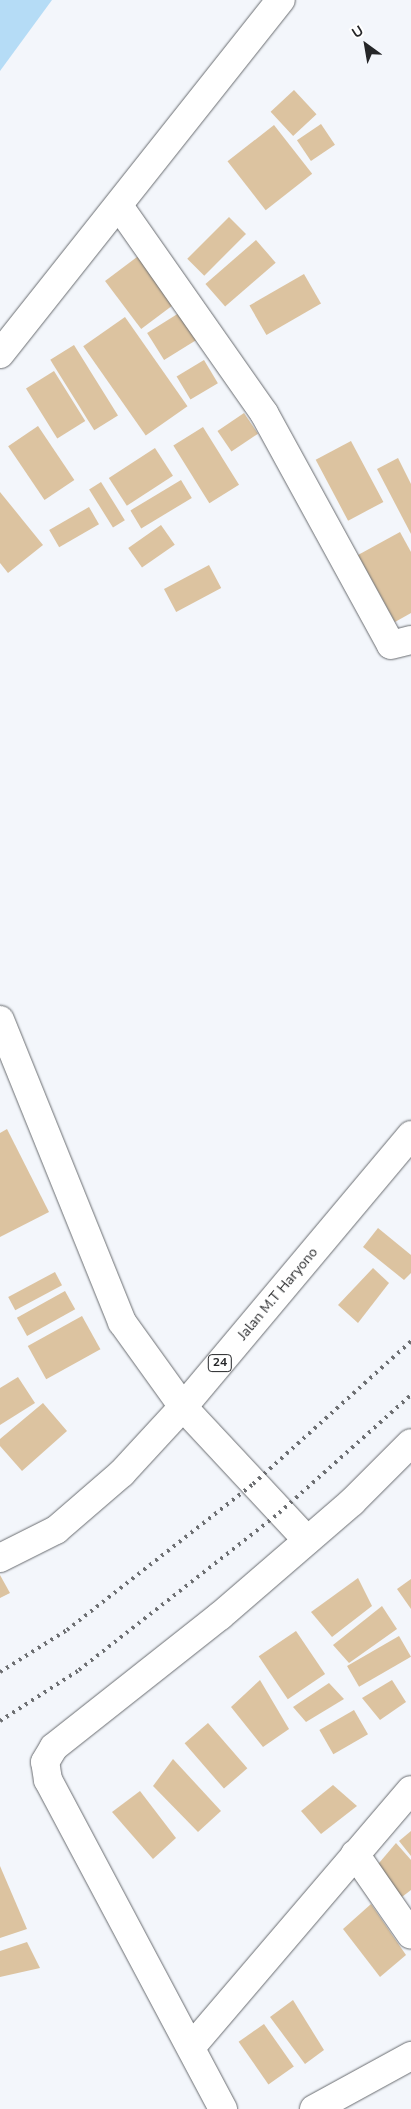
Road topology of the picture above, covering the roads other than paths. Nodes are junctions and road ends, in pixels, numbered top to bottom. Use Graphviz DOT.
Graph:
graph roads {
  1 [pos="281,0"];
  2 [pos="119,206"];
  3 [pos="0,354"];
  4 [pos="411,640"];
  5 [pos="0,1020"];
  6 [pos="411,1135"];
  7 [pos="182,1407"];
  8 [pos="411,1443"];
  9 [pos="307,1540"];
  10 [pos="0,1558"];
  11 [pos="411,1790"];
  12 [pos="355,1854"];
  13 [pos="411,1935"];
  14 [pos="193,2045"];
  15 [pos="411,2056"];
  16 [pos="223,2109"];
  17 [pos="314,2109"];
  1 -- 2 [label="main road"];
  2 -- 3 [label="main road"];
  2 -- 4 [label="main road"];
  5 -- 7 [label="main road"];
  6 -- 7 [label="main road, Jalan M.T Haryono / 24"];
  7 -- 9 [label="main road"];
  7 -- 10 [label="main road, Jalan M.T Haryono / 24"];
  8 -- 9 [label="main road"];
  9 -- 14 [label="main road"];
  11 -- 12 [label="main road"];
  12 -- 13 [label="main road"];
  12 -- 14 [label="main road"];
  14 -- 16 [label="main road"];
  15 -- 17 [label="main road"];
}
